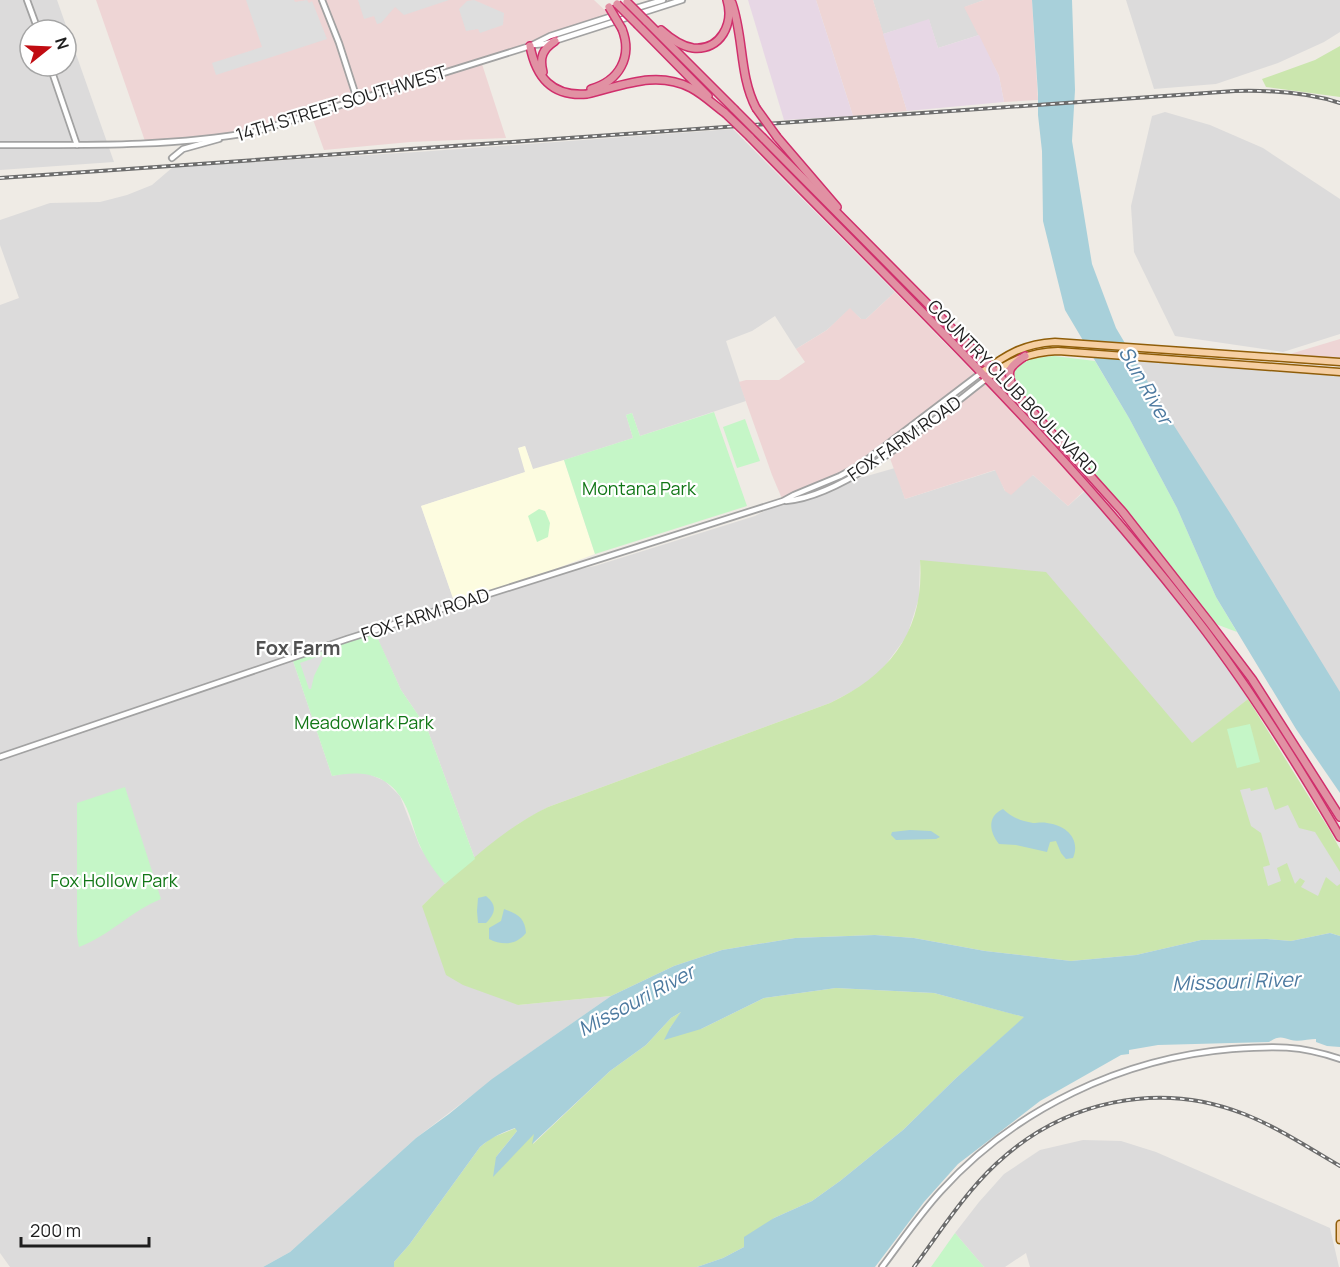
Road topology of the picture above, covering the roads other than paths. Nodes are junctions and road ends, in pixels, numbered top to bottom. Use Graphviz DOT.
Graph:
graph roads {
  1 [pos="27,0"];
  2 [pos="322,0"];
  3 [pos="604,0"];
  4 [pos="663,0"];
  5 [pos="682,0"];
  6 [pos="727,0"];
  7 [pos="733,0"];
  8 [pos="613,3"];
  9 [pos="628,3"];
  10 [pos="34,18"];
  11 [pos="647,21"];
  12 [pos="555,41"];
  13 [pos="530,46"];
  14 [pos="543,72"];
  15 [pos="54,78"];
  16 [pos="357,99"];
  17 [pos="725,113"];
  18 [pos="222,138"];
  19 [pos="0,145"];
  20 [pos="77,146"];
  21 [pos="172,158"];
  22 [pos="848,224"];
  23 [pos="1025,356"];
  24 [pos="1340,362"];
  25 [pos="992,369"];
  26 [pos="1340,372"];
  27 [pos="984,376"];
  28 [pos="1015,392"];
  29 [pos="0,757"];
  30 [pos="1340,817"];
  31 [pos="1340,837"];
  32 [pos="1340,1059"];
  33 [pos="1340,1224"];
  34 [pos="1340,1240"];
  35 [pos="882,1267"];
  1 -- 10 [label="street"];
  2 -- 16 [label="street"];
  3 -- 8 [label="highway"];
  4 -- 13 [label="street, 14TH STREET SOUTHWEST"];
  5 -- 12 [label="street, 14TH STREET SOUTHWEST"];
  6 -- 11 [label="highway"];
  7 -- 22 [label="highway, bridge"];
  8 -- 14 [label="highway, bridge"];
  8 -- 17 [label="highway, COUNTRY CLUB BOULEVARD, bridge"];
  9 -- 11 [label="highway, COUNTRY CLUB BOULEVARD, bridge"];
  11 -- 22 [label="highway, COUNTRY CLUB BOULEVARD, bridge"];
  12 -- 13 [label="street, 14TH STREET SOUTHWEST"];
  12 -- 14 [label="highway"];
  13 -- 14 [label="highway"];
  13 -- 16 [label="street, 14TH STREET SOUTHWEST"];
  13 -- 17 [label="highway"];
  15 -- 20 [label="street"];
  16 -- 18 [label="street, 14TH STREET SOUTHWEST"];
  17 -- 27 [label="highway, COUNTRY CLUB BOULEVARD, bridge"];
  18 -- 20 [label="street, 14TH STREET SOUTHWEST"];
  18 -- 21 [label="street"];
  19 -- 20 [label="street, 14TH STREET SOUTHWEST"];
  22 -- 25 [label="highway, COUNTRY CLUB BOULEVARD"];
  23 -- 25 [label="main road"];
  23 -- 26 [label="main road"];
  23 -- 28 [label="highway"];
  24 -- 25 [label="main road"];
  25 -- 27 [label="main road"];
  25 -- 28 [label="highway, COUNTRY CLUB BOULEVARD"];
  27 -- 29 [label="street, FOX FARM ROAD"];
  27 -- 31 [label="highway, COUNTRY CLUB BOULEVARD"];
  28 -- 30 [label="highway, COUNTRY CLUB BOULEVARD"];
  32 -- 35 [label="street"];
  33 -- 34 [label="main road"];
}
